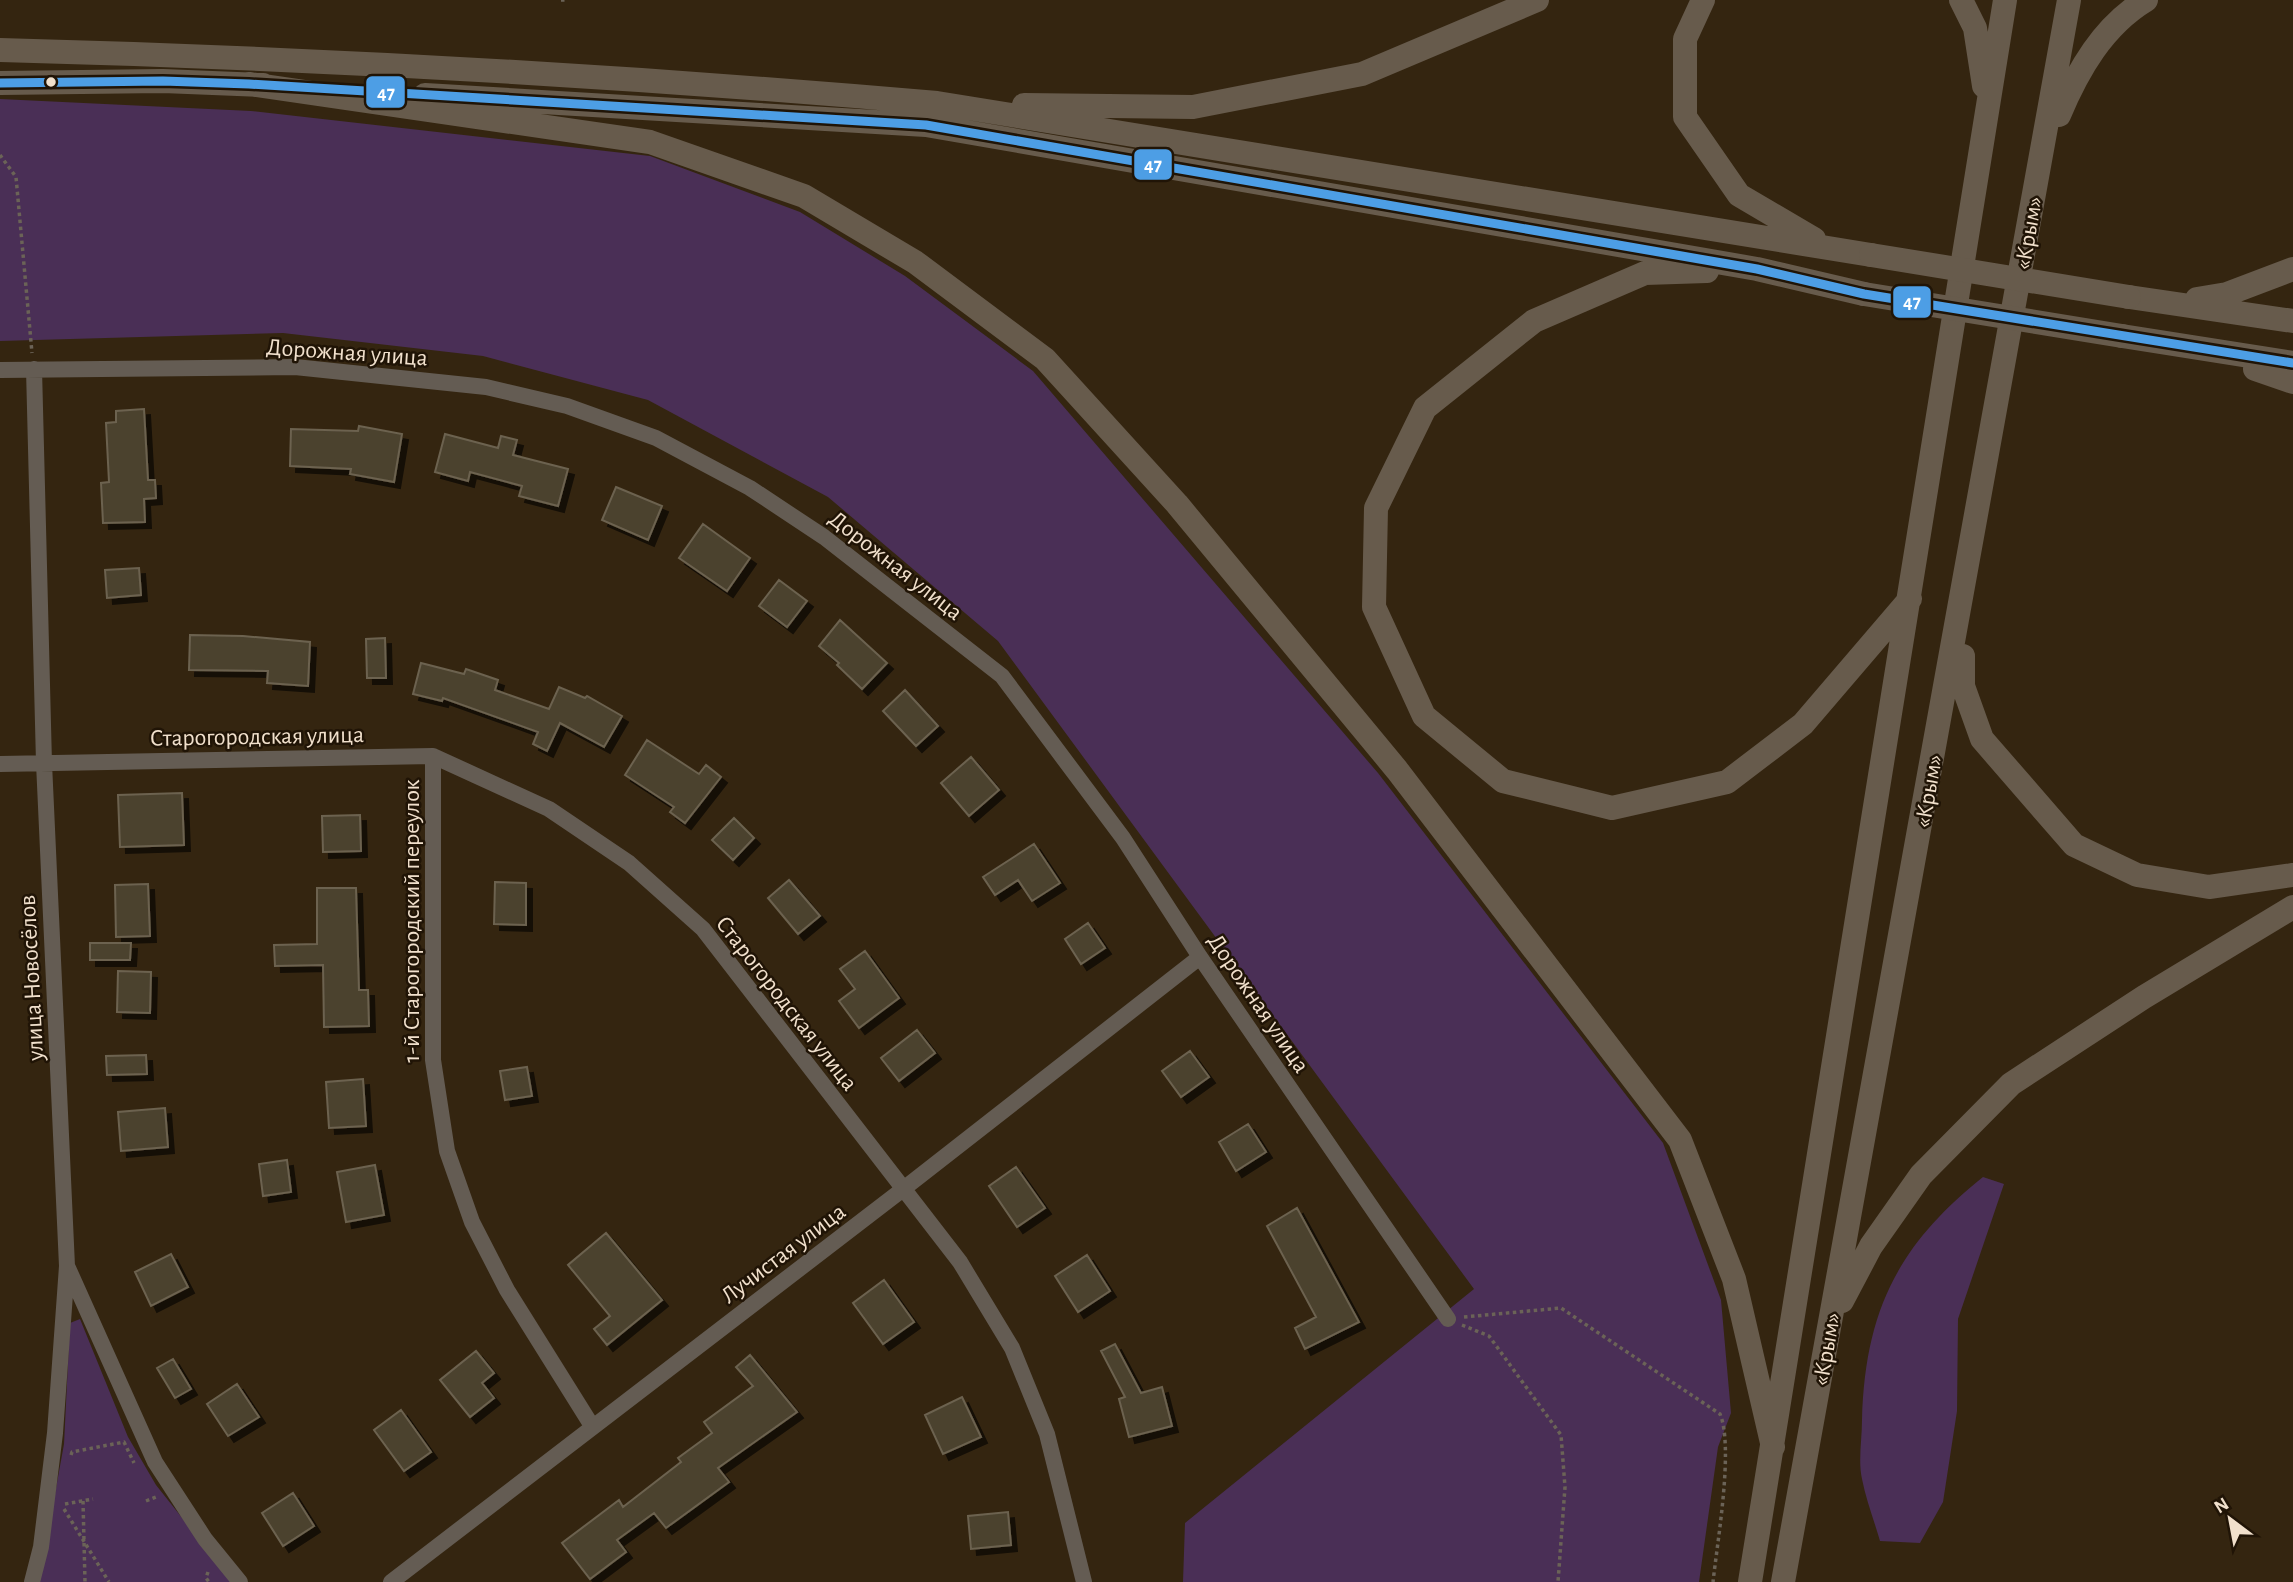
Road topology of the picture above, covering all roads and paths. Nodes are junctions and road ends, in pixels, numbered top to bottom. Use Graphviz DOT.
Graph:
graph roads {
  1 [pos="1537,0"];
  2 [pos="1703,0"];
  3 [pos="1961,0"];
  4 [pos="2005,0"];
  5 [pos="2069,0"];
  6 [pos="2146,0"];
  7 [pos="0,50"];
  8 [pos="0,83"];
  9 [pos="249,84"];
  10 [pos="937,103"];
  11 [pos="1987,109"];
  12 [pos="0,155"];
  13 [pos="2041,158"];
  14 [pos="1826,246"];
  15 [pos="1757,269"];
  16 [pos="2293,269"];
  17 [pos="2180,303"];
  18 [pos="2293,321"];
  19 [pos="2198,349"];
  20 [pos="2293,363"];
  21 [pos="34,369"];
  22 [pos="0,370"];
  23 [pos="2293,382"];
  24 [pos="1910,599"];
  25 [pos="1963,599"];
  26 [pos="433,756"];
  27 [pos="44,763"];
  28 [pos="0,764"];
  29 [pos="2293,875"];
  30 [pos="2293,907"];
  31 [pos="1200,957"];
  32 [pos="902,1191"];
  33 [pos="67,1266"];
  34 [pos="1448,1319"];
  35 [pos="1831,1323"];
  36 [pos="592,1426"];
  37 [pos="1773,1447"];
  38 [pos="70,1465"];
  39 [pos="137,1468"];
  40 [pos="150,1487"];
  41 [pos="66,1491"];
  42 [pos="156,1497"];
  43 [pos="93,1499"];
  44 [pos="83,1501"];
  45 [pos="146,1501"];
  46 [pos="64,1507"];
  47 [pos="164,1507"];
  48 [pos="62,1523"];
  49 [pos="84,1541"];
  50 [pos="210,1569"];
  51 [pos="32,1582"];
  52 [pos="85,1582"];
  53 [pos="109,1582"];
  54 [pos="209,1582"];
  55 [pos="240,1582"];
  56 [pos="391,1582"];
  57 [pos="1084,1582"];
  58 [pos="1558,1582"];
  59 [pos="1713,1582"];
  60 [pos="1750,1582"];
  61 [pos="1783,1582"];
  1 -- 10 [label="main road"];
  2 -- 14 [label="main road"];
  3 -- 11 [label="main road"];
  4 -- 11 [label="main road, «Крым»"];
  5 -- 13 [label="main road, «Крым»"];
  6 -- 13 [label="main road"];
  7 -- 10 [label="main road"];
  8 -- 9 [label="main road"];
  9 -- 15 [label="main road"];
  9 -- 37 [label="main road"];
  10 -- 14 [label="main road"];
  11 -- 24 [label="main road, «Крым»"];
  12 -- 21 [label="path"];
  13 -- 25 [label="main road, «Крым»"];
  14 -- 17 [label="main road, bridge"];
  15 -- 19 [label="main road, bridge"];
  15 -- 24 [label="main road"];
  16 -- 17 [label="main road"];
  17 -- 18 [label="main road"];
  19 -- 20 [label="main road"];
  19 -- 23 [label="main road"];
  21 -- 22 [label="street, Дорожная улица"];
  21 -- 27 [label="street, улица Новосёлов"];
  21 -- 31 [label="street, Дорожная улица"];
  24 -- 37 [label="main road, «Крым»"];
  25 -- 29 [label="main road"];
  25 -- 35 [label="main road, «Крым»"];
  26 -- 27 [label="street, Старогородская улица"];
  26 -- 32 [label="street, Старогородская улица"];
  26 -- 36 [label="street, 1-й Старогородский переулок"];
  27 -- 28 [label="street, Старогородская улица"];
  27 -- 33 [label="street, улица Новосёлов"];
  30 -- 35 [label="main road"];
  31 -- 32 [label="street, Лучистая улица"];
  31 -- 34 [label="street, Дорожная улица"];
  32 -- 36 [label="street, Лучистая улица"];
  32 -- 57 [label="street, Старогородская улица"];
  33 -- 51 [label="street, улица Новосёлов"];
  33 -- 55 [label="street"];
  34 -- 58 [label="path"];
  34 -- 59 [label="path"];
  35 -- 61 [label="main road, «Крым»"];
  36 -- 56 [label="street, Лучистая улица"];
  37 -- 60 [label="main road, «Крым»"];
  38 -- 39 [label="path"];
  40 -- 42 [label="path"];
  41 -- 46 [label="path"];
  42 -- 45 [label="path"];
  42 -- 47 [label="path"];
  43 -- 44 [label="path"];
  44 -- 46 [label="path"];
  44 -- 49 [label="path"];
  46 -- 48 [label="path"];
  46 -- 49 [label="path"];
  49 -- 52 [label="path"];
  49 -- 53 [label="path"];
  50 -- 54 [label="path"];
}
